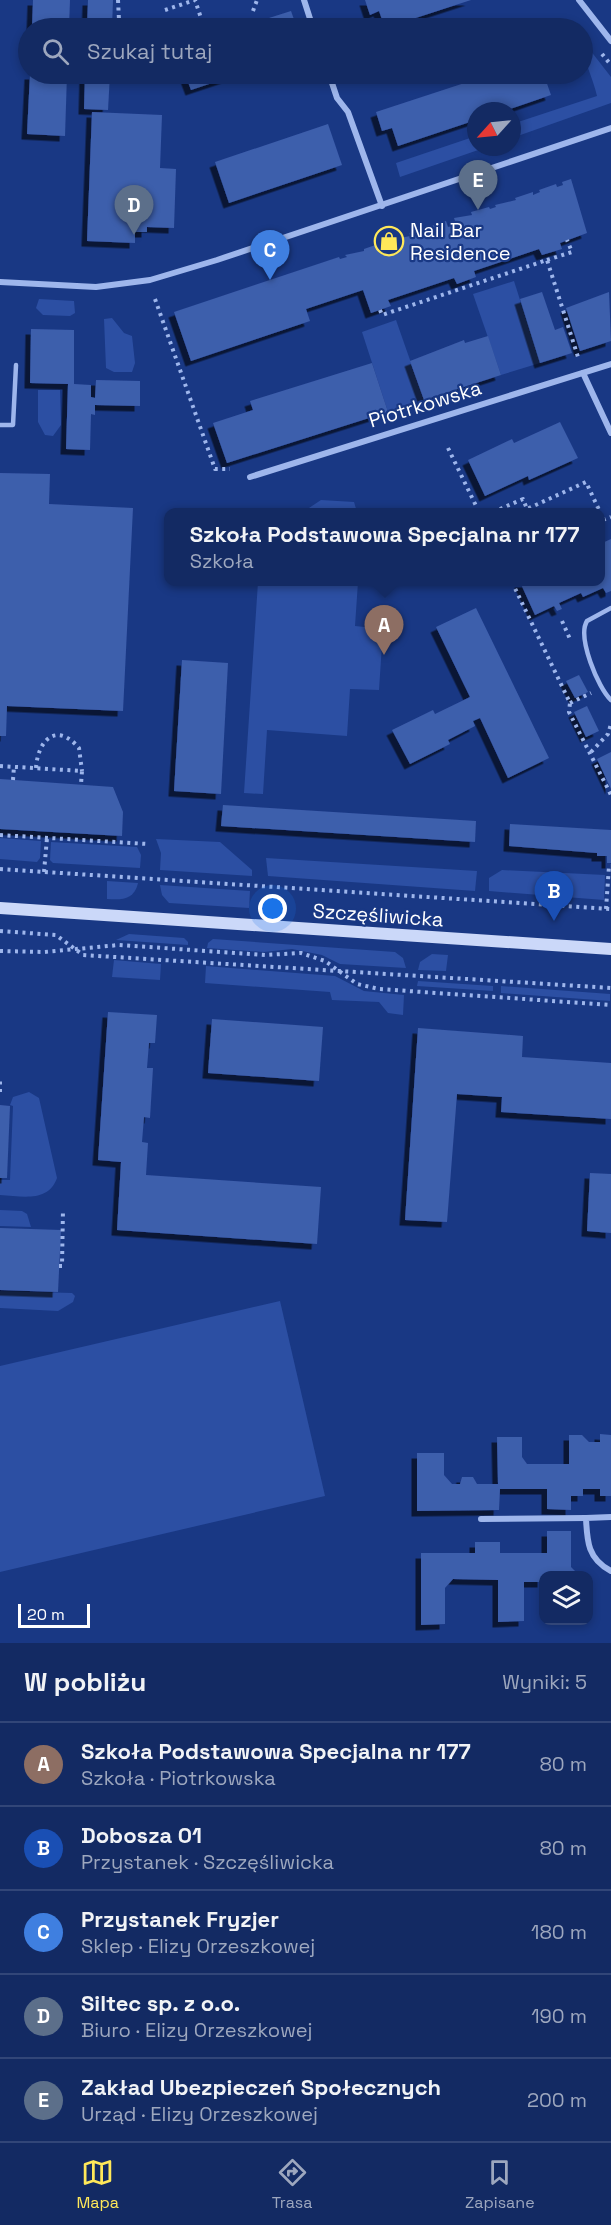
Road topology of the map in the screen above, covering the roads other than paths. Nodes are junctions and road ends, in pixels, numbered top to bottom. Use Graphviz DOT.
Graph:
graph roads {
  1 [pos="304,0"];
  2 [pos="579,0"];
  3 [pos="310,18"];
  4 [pos="611,41"];
  5 [pos="333,84"];
  6 [pos="611,128"];
  7 [pos="382,206"];
  8 [pos="0,282"];
  9 [pos="611,364"];
  10 [pos="16,365"];
  11 [pos="583,373"];
  12 [pos="0,425"];
  13 [pos="611,433"];
  14 [pos="250,477"];
  15 [pos="611,608"];
  16 [pos="611,700"];
  17 [pos="0,908"];
  18 [pos="611,949"];
  19 [pos="611,1517"];
  20 [pos="586,1518"];
  21 [pos="481,1519"];
  22 [pos="611,1571"];
  1 -- 3 [label="street"];
  2 -- 4 [label="street"];
  5 -- 7 [label="street"];
  6 -- 7 [label="street"];
  7 -- 8 [label="street"];
  9 -- 11 [label="street, Piotrkowska"];
  10 -- 12 [label="lane"];
  11 -- 13 [label="street"];
  11 -- 14 [label="street, Piotrkowska"];
  15 -- 16 [label="lane"];
  17 -- 18 [label="street, Szczęśliwicka"];
  19 -- 20 [label="street"];
  20 -- 21 [label="street"];
  20 -- 22 [label="street"];
}
